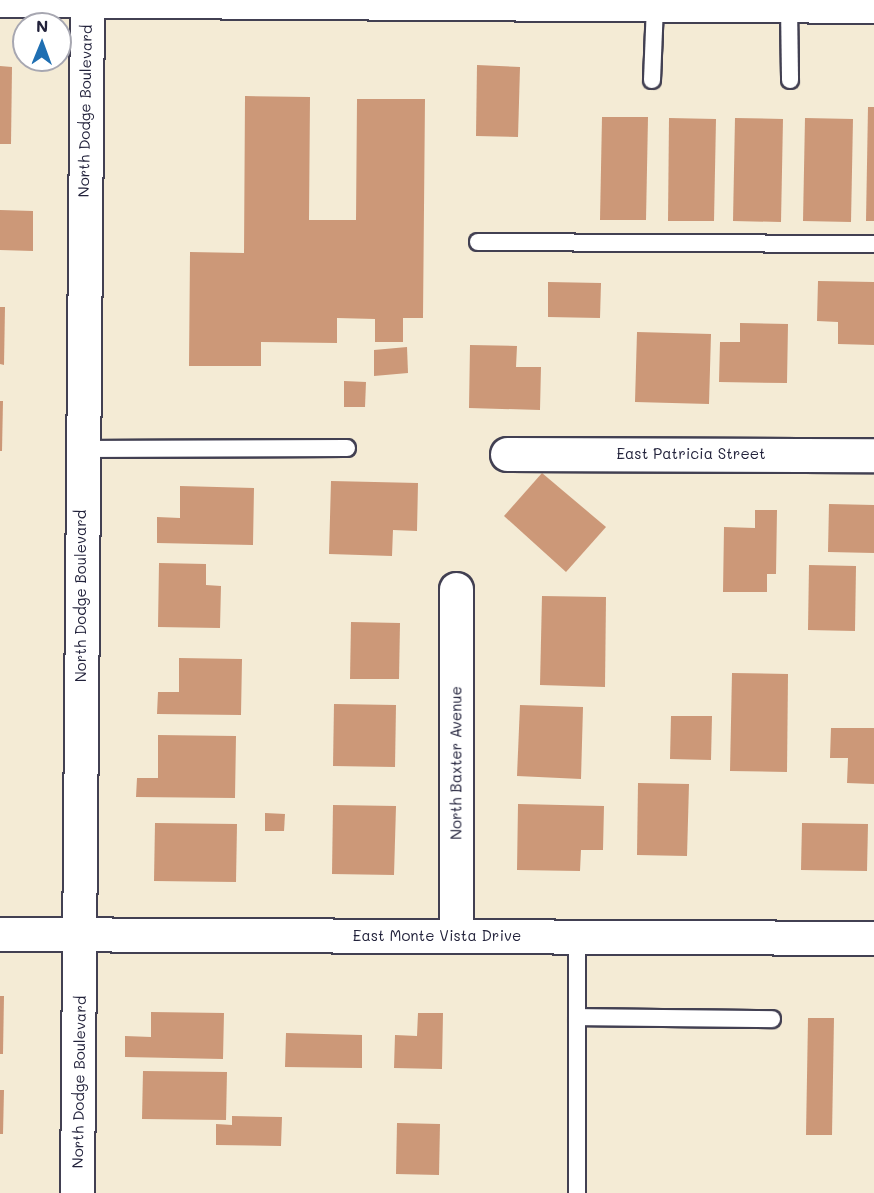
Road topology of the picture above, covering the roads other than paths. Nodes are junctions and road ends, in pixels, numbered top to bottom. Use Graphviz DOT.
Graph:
graph roads {
  1 [pos="0,0"];
  2 [pos="87,1"];
  3 [pos="511,2"];
  4 [pos="602,2"];
  5 [pos="655,5"];
  6 [pos="789,6"];
  7 [pos="874,6"];
  8 [pos="652,80"];
  9 [pos="790,80"];
  10 [pos="478,242"];
  11 [pos="874,244"];
  12 [pos="347,448"];
  13 [pos="81,449"];
  14 [pos="507,454"];
  15 [pos="874,454"];
  16 [pos="456,589"];
  17 [pos="0,934"];
  18 [pos="81,934"];
  19 [pos="456,936"];
  20 [pos="577,937"];
  21 [pos="874,938"];
  22 [pos="577,1017"];
  23 [pos="772,1019"];
  24 [pos="77,1193"];
  25 [pos="577,1193"];
  1 -- 2 [label="street"];
  2 -- 3 [label="street"];
  2 -- 13 [label="street, North Dodge Boulevard"];
  3 -- 4 [label="street"];
  4 -- 5 [label="street"];
  5 -- 6 [label="street"];
  5 -- 8 [label="lane"];
  6 -- 7 [label="street"];
  6 -- 9 [label="lane"];
  10 -- 11 [label="lane"];
  12 -- 13 [label="lane"];
  13 -- 18 [label="street, North Dodge Boulevard"];
  14 -- 15 [label="street, East Patricia Street"];
  16 -- 19 [label="street, North Baxter Avenue"];
  17 -- 18 [label="street, East Monte Vista Drive"];
  18 -- 19 [label="street, East Monte Vista Drive"];
  18 -- 24 [label="street, North Dodge Boulevard"];
  19 -- 20 [label="street, East Monte Vista Drive"];
  20 -- 21 [label="street, East Monte Vista Drive"];
  20 -- 22 [label="lane"];
  22 -- 23 [label="lane"];
  22 -- 25 [label="lane"];
}
